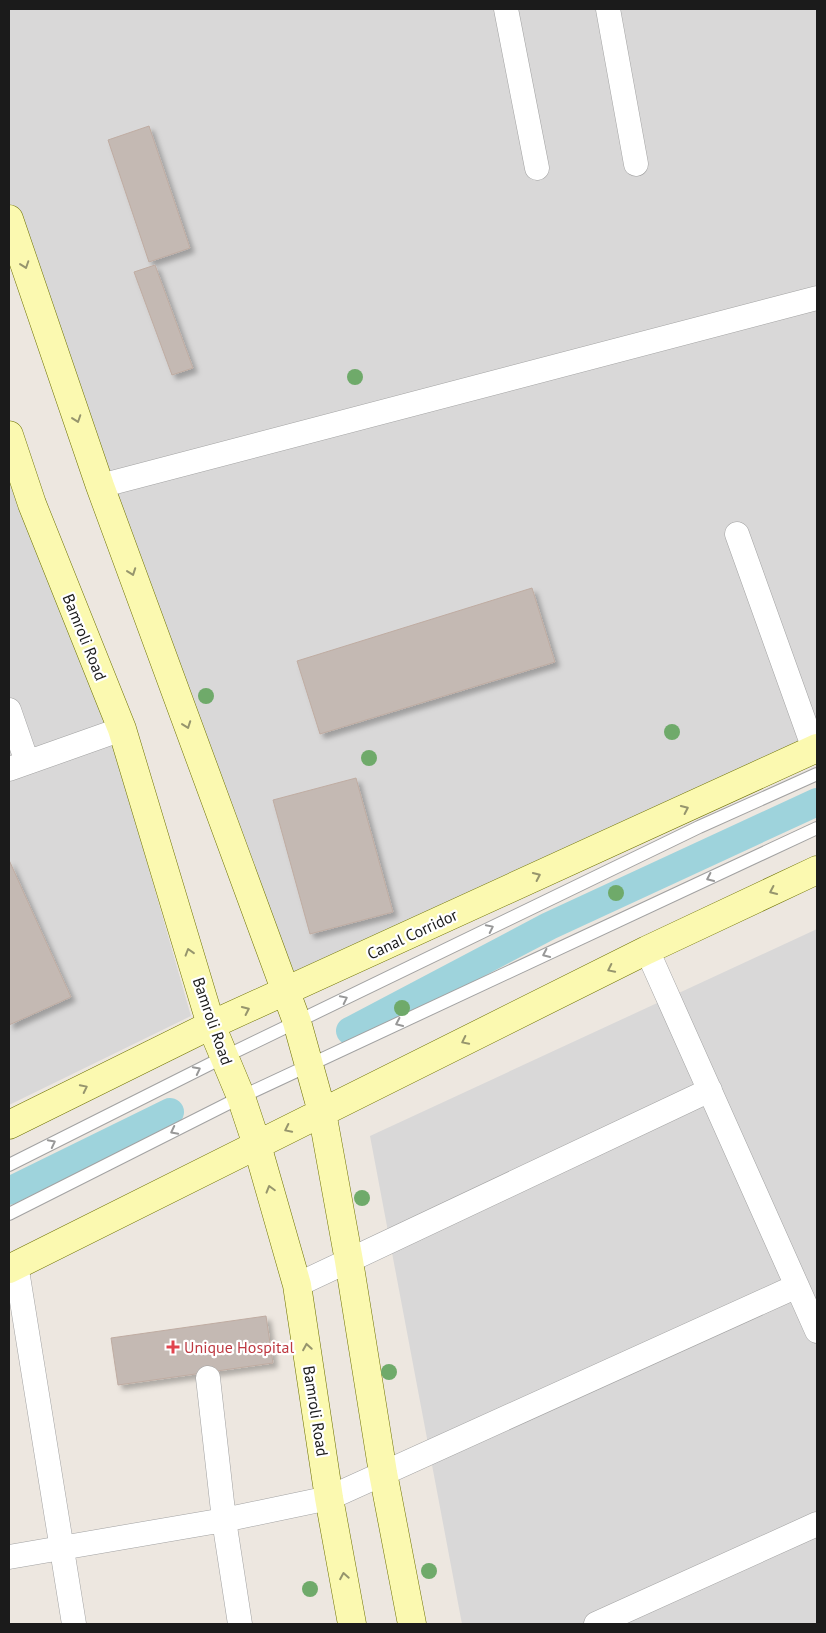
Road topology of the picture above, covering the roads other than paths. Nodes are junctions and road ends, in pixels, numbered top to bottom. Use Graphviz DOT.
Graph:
graph roads {
  1 [pos="506,9"];
  2 [pos="608,9"];
  3 [pos="636,164"];
  4 [pos="537,168"];
  5 [pos="9,219"];
  6 [pos="817,298"];
  7 [pos="9,435"];
  8 [pos="100,486"];
  9 [pos="737,534"];
  10 [pos="9,710"];
  11 [pos="122,729"];
  12 [pos="816,757"];
  13 [pos="18,766"];
  14 [pos="817,828"];
  15 [pos="817,870"];
  16 [pos="647,950"];
  17 [pos="285,992"];
  18 [pos="297,1022"];
  19 [pos="211,1026"];
  20 [pos="224,1057"];
  21 [pos="310,1065"];
  22 [pos="710,1090"];
  23 [pos="241,1097"];
  24 [pos="322,1112"];
  25 [pos="9,1125"];
  26 [pos="257,1144"];
  27 [pos="9,1165"];
  28 [pos="9,1214"];
  29 [pos="350,1261"];
  30 [pos="13,1266"];
  31 [pos="297,1285"];
  32 [pos="797,1286"];
  33 [pos="814,1317"];
  34 [pos="208,1378"];
  35 [pos="383,1473"];
  36 [pos="329,1498"];
  37 [pos="224,1520"];
  38 [pos="817,1524"];
  39 [pos="62,1547"];
  40 [pos="9,1557"];
  41 [pos="74,1624"];
  42 [pos="240,1624"];
  43 [pos="352,1624"];
  44 [pos="412,1624"];
  45 [pos="596,1624"];
  1 -- 4 [label="street"];
  2 -- 3 [label="street"];
  5 -- 8 [label="street, one-way"];
  6 -- 8 [label="street"];
  7 -- 11 [label="street, Bamroli Road"];
  8 -- 17 [label="street, one-way"];
  9 -- 12 [label="street"];
  10 -- 13 [label="street"];
  11 -- 13 [label="street"];
  19 -- 11 [label="street, Bamroli Road, one-way"];
  17 -- 12 [label="street, Canal Corridor, one-way"];
  18 -- 12 [label="lane, one-way"];
  14 -- 21 [label="lane, one-way"];
  15 -- 16 [label="street, one-way"];
  16 -- 22 [label="street"];
  16 -- 24 [label="street, one-way"];
  17 -- 18 [label="street"];
  19 -- 17 [label="street, Canal Corridor, one-way"];
  18 -- 20 [label="lane"];
  18 -- 21 [label="street"];
  19 -- 20 [label="street, Bamroli Road"];
  25 -- 19 [label="street, Canal Corridor, one-way"];
  20 -- 23 [label="street, Bamroli Road"];
  27 -- 20 [label="lane, one-way"];
  21 -- 23 [label="lane"];
  21 -- 24 [label="street"];
  22 -- 29 [label="street"];
  22 -- 32 [label="street"];
  23 -- 26 [label="street, Bamroli Road"];
  23 -- 28 [label="lane, one-way"];
  24 -- 26 [label="street, one-way"];
  24 -- 29 [label="street"];
  26 -- 30 [label="street"];
  31 -- 26 [label="street, Bamroli Road, one-way"];
  29 -- 31 [label="street"];
  29 -- 35 [label="street"];
  30 -- 39 [label="street"];
  36 -- 31 [label="street, Bamroli Road, one-way"];
  32 -- 33 [label="street"];
  32 -- 35 [label="street"];
  34 -- 37 [label="street"];
  35 -- 36 [label="street"];
  35 -- 44 [label="street"];
  36 -- 37 [label="street"];
  43 -- 36 [label="street, Bamroli Road, one-way"];
  37 -- 39 [label="street"];
  37 -- 42 [label="street"];
  38 -- 45 [label="street"];
  39 -- 40 [label="street"];
  39 -- 41 [label="street"];
}
